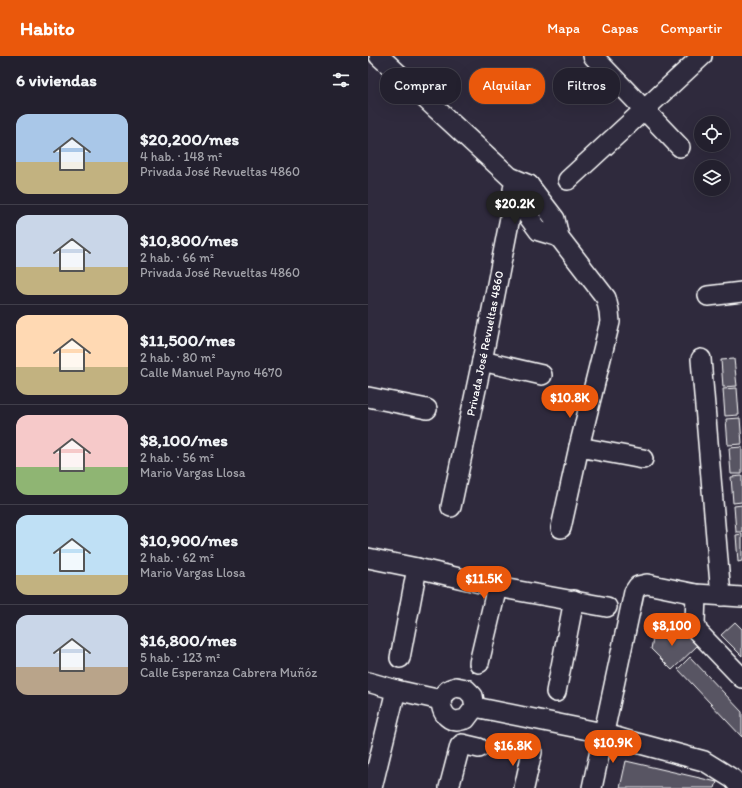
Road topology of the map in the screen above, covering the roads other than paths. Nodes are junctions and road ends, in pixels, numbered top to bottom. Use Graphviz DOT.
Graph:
graph roads {
  1 [pos="379,56"];
  2 [pos="593,56"];
  3 [pos="702,56"];
  4 [pos="646,109"];
  5 [pos="680,147"];
  6 [pos="568,180"];
  7 [pos="522,191"];
  8 [pos="742,292"];
  9 [pos="708,296"];
  10 [pos="701,359"];
  11 [pos="482,361"];
  12 [pos="542,374"];
  13 [pos="368,397"];
  14 [pos="427,409"];
  15 [pos="579,446"];
  16 [pos="643,459"];
  17 [pos="451,508"];
  18 [pos="561,528"];
  19 [pos="368,558"];
  20 [pos="417,568"];
  21 [pos="497,587"];
  22 [pos="696,594"];
  23 [pos="721,596"];
  24 [pos="742,597"];
  25 [pos="574,600"];
  26 [pos="607,607"];
  27 [pos="400,658"];
  28 [pos="479,663"];
  29 [pos="742,678"];
  30 [pos="368,682"];
  31 [pos="396,690"];
  32 [pos="556,692"];
  33 [pos="603,733"];
  34 [pos="478,748"];
  35 [pos="532,752"];
  36 [pos="372,788"];
  37 [pos="449,788"];
  38 [pos="524,788"];
  39 [pos="592,788"];
  40 [pos="739,788"];
  1 -- 7 [label="street"];
  2 -- 4 [label="street"];
  3 -- 4 [label="street"];
  4 -- 5 [label="street"];
  4 -- 6 [label="street"];
  7 -- 11 [label="street, Privada José Revueltas 4860"];
  7 -- 15 [label="street"];
  8 -- 9 [label="street"];
  10 -- 23 [label="street"];
  11 -- 12 [label="street"];
  11 -- 17 [label="street, Privada José Revueltas 4860"];
  13 -- 14 [label="street"];
  15 -- 16 [label="street"];
  15 -- 18 [label="street"];
  19 -- 20 [label="street"];
  20 -- 21 [label="street"];
  20 -- 27 [label="street"];
  21 -- 25 [label="street"];
  21 -- 28 [label="street"];
  22 -- 23 [label="street"];
  22 -- 29 [label="street"];
  22 -- 33 [label="street"];
  23 -- 24 [label="street"];
  25 -- 26 [label="street"];
  25 -- 32 [label="street"];
  30 -- 31 [label="street"];
  31 -- 33 [label="street"];
  31 -- 36 [label="street"];
  33 -- 39 [label="street"];
  33 -- 40 [label="street"];
  34 -- 37 [label="street"];
  35 -- 38 [label="street"];
}
